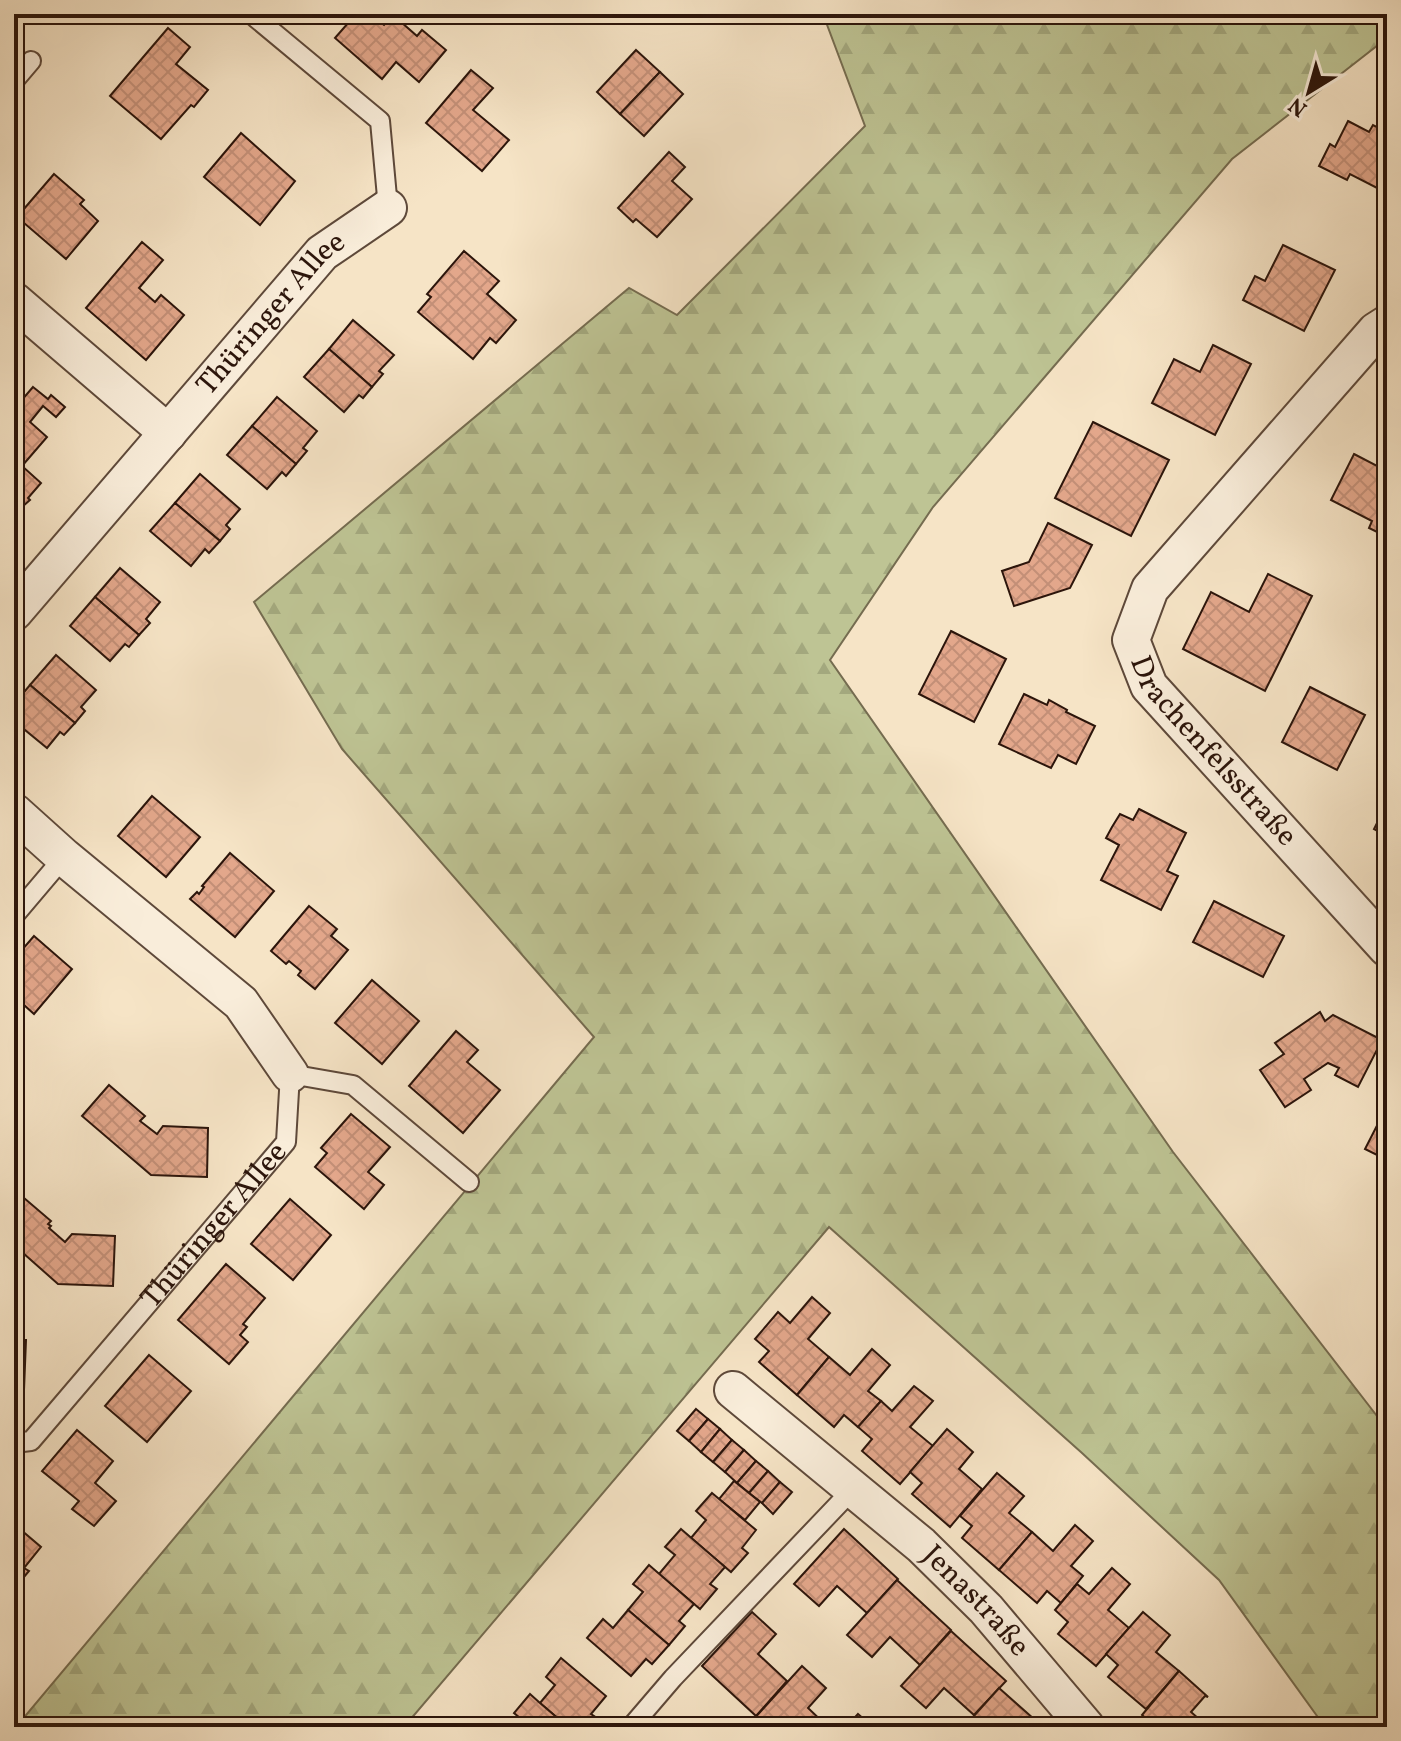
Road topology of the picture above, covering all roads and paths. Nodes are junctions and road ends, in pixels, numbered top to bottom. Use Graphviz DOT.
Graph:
graph roads {
  1 [pos="256,18"];
  2 [pos="31,61"];
  3 [pos="14,81"];
  4 [pos="388,208"];
  5 [pos="14,301"];
  6 [pos="1387,324"];
  7 [pos="168,433"];
  8 [pos="14,612"];
  9 [pos="14,812"];
  10 [pos="64,857"];
  11 [pos="14,916"];
  12 [pos="1387,948"];
  13 [pos="290,1074"];
  14 [pos="469,1182"];
  15 [pos="733,1390"];
  16 [pos="14,1443"];
  17 [pos="853,1489"];
  18 [pos="631,1727"];
  19 [pos="1086,1727"];
  1 -- 4 [label="lane"];
  2 -- 3 [label="lane"];
  4 -- 7 [label="street, Thüringer Allee"];
  5 -- 7 [label="street"];
  6 -- 12 [label="street, Drachenfelsstraße"];
  7 -- 8 [label="street, Thüringer Allee"];
  9 -- 10 [label="street"];
  10 -- 11 [label="lane"];
  10 -- 13 [label="street"];
  13 -- 14 [label="lane"];
  13 -- 16 [label="lane, Thüringer Allee"];
  15 -- 17 [label="street, Jenastraße"];
  17 -- 18 [label="lane"];
  17 -- 19 [label="street, Jenastraße"];
}
